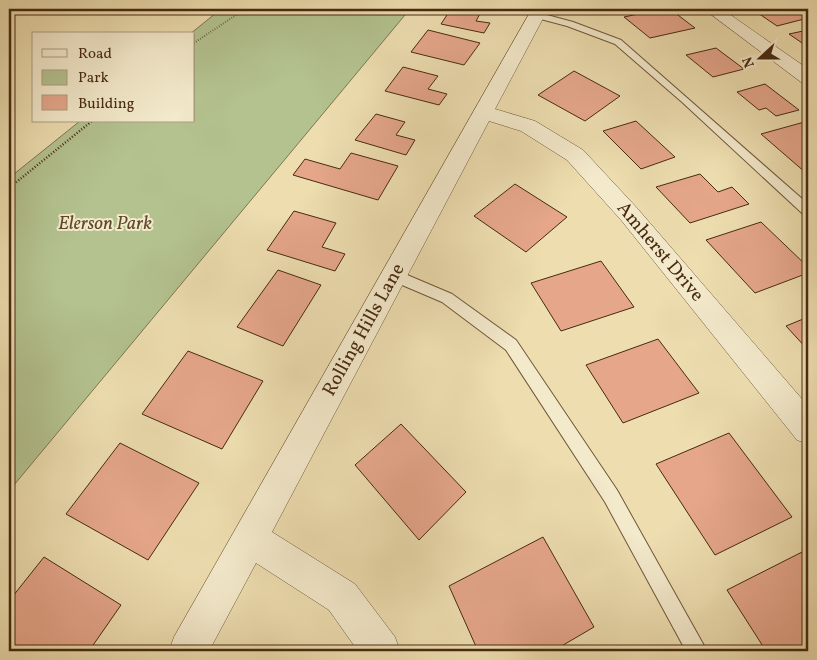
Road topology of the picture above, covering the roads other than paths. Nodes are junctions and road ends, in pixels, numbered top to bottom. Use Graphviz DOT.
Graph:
graph roads {
  1 [pos="712,9"];
  2 [pos="538,12"];
  3 [pos="808,78"];
  4 [pos="483,112"];
  5 [pos="808,211"];
  6 [pos="394,275"];
  7 [pos="808,428"];
  8 [pos="250,539"];
  9 [pos="188,651"];
  10 [pos="381,651"];
  11 [pos="698,651"];
  1 -- 3 [label="street"];
  2 -- 4 [label="street, Rolling Hills Lane"];
  2 -- 5 [label="lane"];
  4 -- 6 [label="street, Rolling Hills Lane"];
  4 -- 7 [label="street, Amherst Drive"];
  6 -- 8 [label="street, Rolling Hills Lane"];
  6 -- 11 [label="lane"];
  8 -- 9 [label="street, Rolling Hills Lane"];
  8 -- 10 [label="street"];
}
